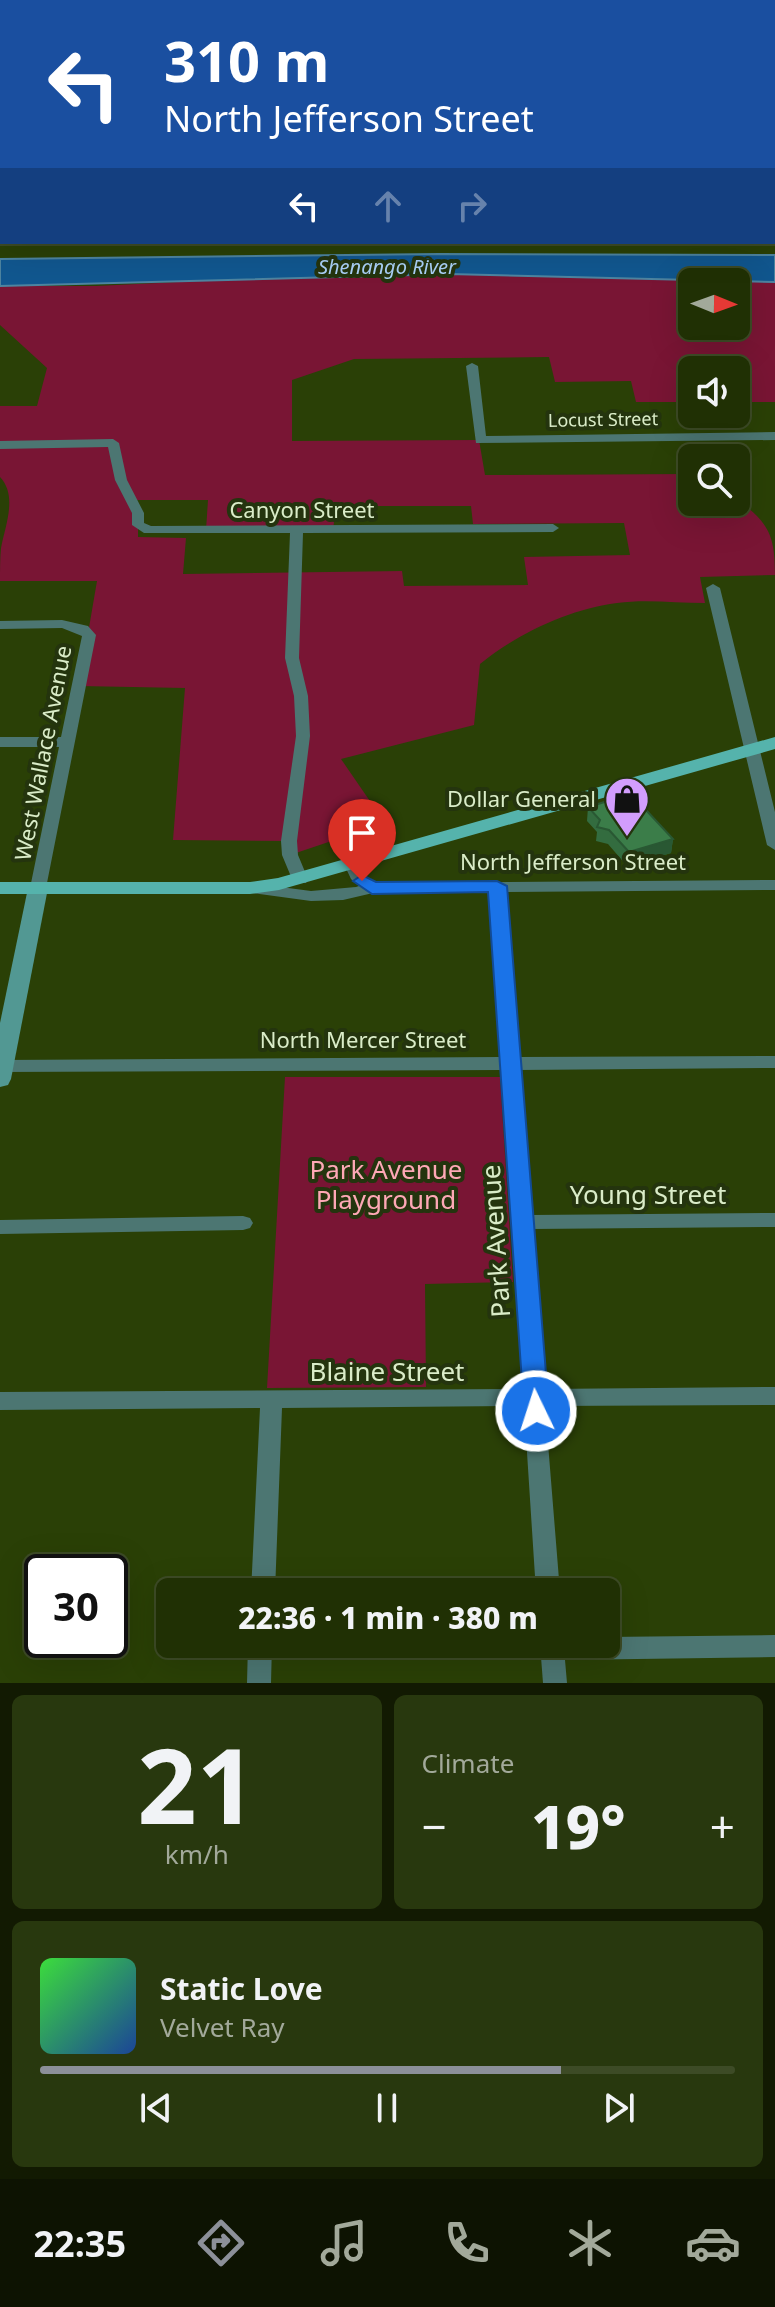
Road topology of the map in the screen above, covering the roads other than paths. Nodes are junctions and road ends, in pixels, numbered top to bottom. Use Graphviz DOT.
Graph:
graph roads {
  1 [pos="472,366"];
  2 [pos="775,436"];
  3 [pos="0,445"];
  4 [pos="553,528"];
  5 [pos="297,531"];
  6 [pos="713,588"];
  7 [pos="0,625"];
  8 [pos="0,742"];
  9 [pos="68,742"];
  10 [pos="775,743"];
  11 [pos="752,750"];
  12 [pos="775,845"];
  13 [pos="352,864"];
  14 [pos="300,879"];
  15 [pos="775,885"];
  16 [pos="497,886"];
  17 [pos="0,888"];
  18 [pos="38,888"];
  19 [pos="250,888"];
  20 [pos="372,888"];
  21 [pos="775,1062"];
  22 [pos="510,1063"];
  23 [pos="1,1070"];
  24 [pos="775,1220"];
  25 [pos="522,1222"];
  26 [pos="243,1223"];
  27 [pos="0,1227"];
  28 [pos="775,1396"];
  29 [pos="536,1400"];
  30 [pos="0,1401"];
  31 [pos="271,1401"];
  32 [pos="264,1578"];
  33 [pos="547,1578"];
  34 [pos="620,1646"];
  35 [pos="775,1646"];
  36 [pos="260,1658"];
  37 [pos="553,1658"];
  38 [pos="259,1683"];
  39 [pos="555,1683"];
  1 -- 2 [label="street, Locust Street"];
  3 -- 5 [label="street, Canyon Street"];
  4 -- 5 [label="street, Canyon Street"];
  5 -- 14 [label="street"];
  6 -- 11 [label="street"];
  7 -- 9 [label="street, West Wallace Avenue"];
  8 -- 9 [label="street"];
  9 -- 18 [label="street, West Wallace Avenue"];
  10 -- 11 [label="main road"];
  11 -- 12 [label="street"];
  11 -- 13 [label="main road"];
  13 -- 14 [label="main road"];
  13 -- 20 [label="street"];
  14 -- 19 [label="main road"];
  15 -- 16 [label="street, North Jefferson Street"];
  16 -- 20 [label="street, North Jefferson Street"];
  16 -- 22 [label="street, Park Avenue"];
  17 -- 18 [label="main road, North Jefferson Street"];
  18 -- 19 [label="main road, North Jefferson Street"];
  18 -- 23 [label="street"];
  19 -- 20 [label="street, North Jefferson Street"];
  21 -- 22 [label="street, North Mercer Street"];
  22 -- 23 [label="street, North Mercer Street"];
  22 -- 25 [label="street, Park Avenue"];
  24 -- 25 [label="street, Young Street"];
  25 -- 29 [label="street, Park Avenue"];
  26 -- 27 [label="street"];
  28 -- 29 [label="street, Blaine Street"];
  29 -- 31 [label="street, Blaine Street"];
  29 -- 33 [label="street, Park Avenue"];
  30 -- 31 [label="street, Blaine Street"];
  31 -- 32 [label="street"];
  34 -- 35 [label="street"];
  36 -- 38 [label="street"];
  37 -- 39 [label="street"];
}
